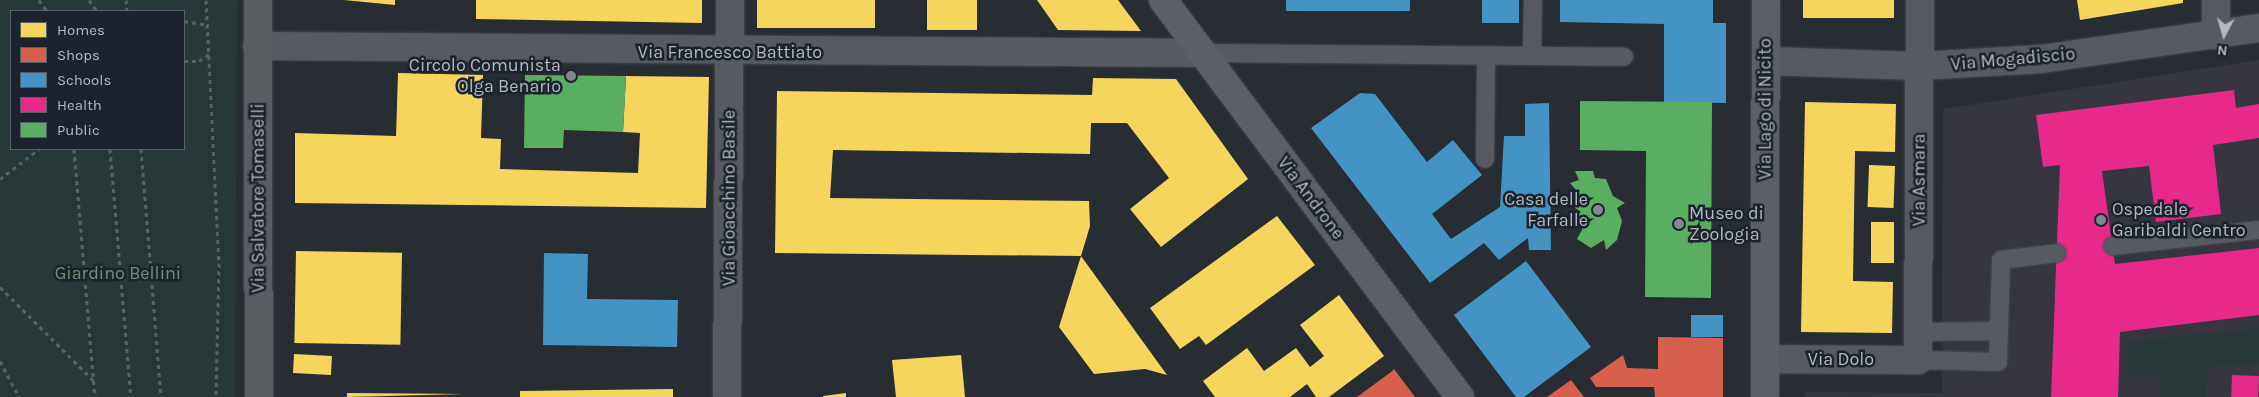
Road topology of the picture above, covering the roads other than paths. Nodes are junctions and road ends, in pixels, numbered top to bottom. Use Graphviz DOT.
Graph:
graph roads {
  1 [pos="258,0"];
  2 [pos="730,0"];
  3 [pos="1163,0"];
  4 [pos="1532,0"];
  5 [pos="1766,0"];
  6 [pos="1920,0"];
  7 [pos="2216,0"];
  8 [pos="2259,28"];
  9 [pos="2216,34"];
  10 [pos="257,46"];
  11 [pos="729,53"];
  12 [pos="1202,53"];
  13 [pos="1486,56"];
  14 [pos="1532,56"];
  15 [pos="1624,57"];
  16 [pos="1766,61"];
  17 [pos="1919,66"];
  18 [pos="1485,159"];
  19 [pos="2259,230"];
  20 [pos="2112,246"];
  21 [pos="2058,253"];
  22 [pos="1999,331"];
  23 [pos="1918,332"];
  24 [pos="1765,359"];
  25 [pos="1918,360"];
  26 [pos="259,397"];
  27 [pos="727,397"];
  28 [pos="1460,397"];
  29 [pos="1764,397"];
  1 -- 10 [label="main road, Via Salvatore Tomaselli"];
  2 -- 11 [label="street, Via Gioacchino Basile"];
  3 -- 12 [label="main road, Via Androne"];
  4 -- 14 [label="lane"];
  5 -- 16 [label="main road, Via Lago di Nicito"];
  6 -- 17 [label="street, Via Asmara"];
  7 -- 9 [label="street"];
  8 -- 9 [label="street, Via Mogadiscio"];
  9 -- 17 [label="street, Via Mogadiscio"];
  10 -- 11 [label="street, Via Francesco Battiato"];
  10 -- 26 [label="main road, Via Salvatore Tomaselli"];
  11 -- 12 [label="street, Via Francesco Battiato"];
  11 -- 27 [label="street, Via Gioacchino Basile"];
  12 -- 13 [label="lane"];
  12 -- 28 [label="main road, Via Androne"];
  13 -- 14 [label="lane"];
  13 -- 18 [label="lane"];
  14 -- 15 [label="lane"];
  16 -- 17 [label="street, Via Mogadiscio"];
  16 -- 24 [label="main road, Via Lago di Nicito"];
  17 -- 23 [label="street, Via Asmara"];
  19 -- 20 [label="lane"];
  21 -- 22 [label="lane"];
  22 -- 23 [label="lane"];
  22 -- 25 [label="lane"];
  23 -- 25 [label="street, Via Asmara"];
  24 -- 25 [label="street, Via Dolo"];
  24 -- 29 [label="main road, Via Lago di Nicito"];
}
